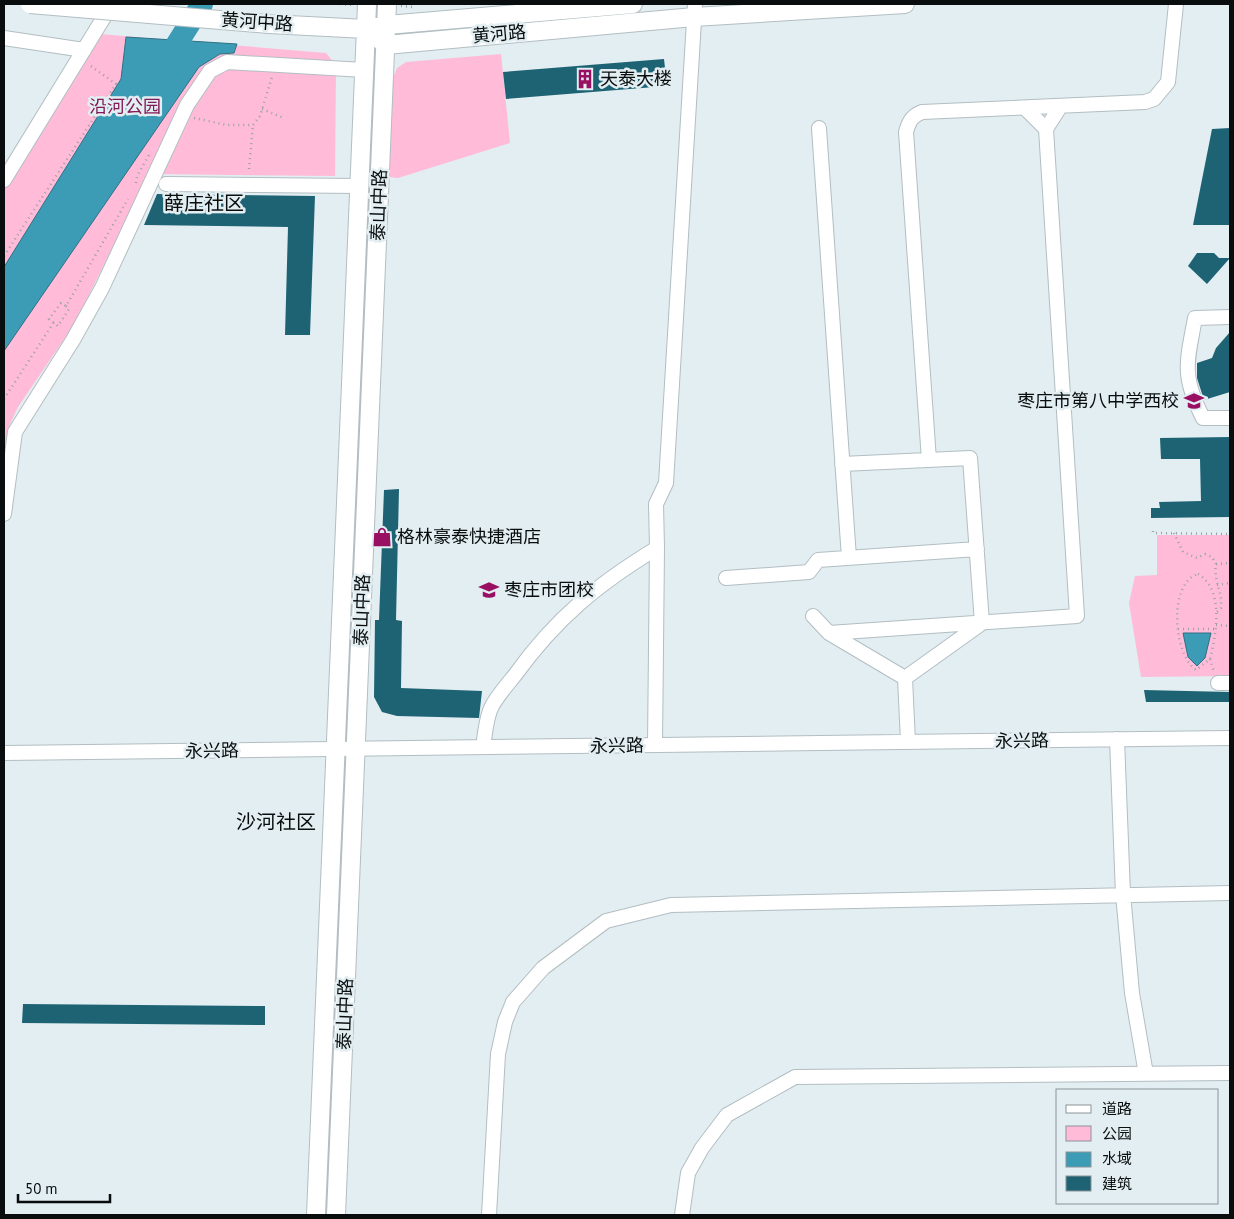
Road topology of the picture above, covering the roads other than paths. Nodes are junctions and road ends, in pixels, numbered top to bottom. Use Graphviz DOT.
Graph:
graph roads {
  1 [pos="30,4"];
  2 [pos="112,4"];
  3 [pos="367,4"];
  4 [pos="387,4"];
  5 [pos="392,4"];
  6 [pos="633,4"];
  7 [pos="905,4"];
  8 [pos="1176,4"];
  9 [pos="694,10"];
  10 [pos="387,25"];
  11 [pos="366,29"];
  12 [pos="4,38"];
  13 [pos="386,45"];
  14 [pos="84,50"];
  15 [pos="364,70"];
  16 [pos="1060,107"];
  17 [pos="1025,108"];
  18 [pos="819,128"];
  19 [pos="1046,129"];
  20 [pos="4,180"];
  21 [pos="166,184"];
  22 [pos="359,186"];
  23 [pos="1230,317"];
  24 [pos="1230,418"];
  25 [pos="929,460"];
  26 [pos="842,464"];
  27 [pos="4,514"];
  28 [pos="657,548"];
  29 [pos="977,549"];
  30 [pos="849,558"];
  31 [pos="726,578"];
  32 [pos="813,616"];
  33 [pos="982,623"];
  34 [pos="829,633"];
  35 [pos="905,678"];
  36 [pos="1230,738"];
  37 [pos="1117,739"];
  38 [pos="908,742"];
  39 [pos="655,745"];
  40 [pos="483,747"];
  41 [pos="356,749"];
  42 [pos="335,750"];
  43 [pos="4,753"];
  44 [pos="1230,893"];
  45 [pos="1123,894"];
  46 [pos="1230,1073"];
  47 [pos="1146,1074"];
  48 [pos="316,1215"];
  49 [pos="336,1215"];
  50 [pos="489,1215"];
  51 [pos="682,1215"];
  1 -- 11 [label="main road, 黄河中路, bridge"];
  2 -- 14 [label="street"];
  3 -- 11 [label="main road, 泰山中路"];
  4 -- 10 [label="main road, 泰山中路"];
  5 -- 10 [label="street"];
  6 -- 10 [label="main road, 黄河路"];
  7 -- 9 [label="main road, 黄河路"];
  8 -- 16 [label="street"];
  9 -- 13 [label="main road, 黄河路"];
  9 -- 28 [label="street"];
  10 -- 11 [label="main road, 黄河路"];
  10 -- 13 [label="main road, 泰山中路"];
  11 -- 13 [label="main road"];
  11 -- 15 [label="main road, 泰山中路"];
  12 -- 14 [label="street"];
  13 -- 41 [label="main road, 泰山中路"];
  14 -- 20 [label="street"];
  15 -- 22 [label="main road, 泰山中路"];
  15 -- 27 [label="street"];
  16 -- 17 [label="street"];
  16 -- 19 [label="street"];
  17 -- 19 [label="street"];
  17 -- 25 [label="street"];
  18 -- 26 [label="street"];
  19 -- 33 [label="street"];
  21 -- 22 [label="street"];
  22 -- 42 [label="main road, 泰山中路"];
  23 -- 24 [label="street"];
  25 -- 26 [label="street"];
  25 -- 29 [label="street"];
  26 -- 30 [label="street"];
  28 -- 39 [label="street"];
  28 -- 40 [label="street"];
  29 -- 30 [label="street"];
  29 -- 33 [label="street"];
  30 -- 31 [label="street"];
  32 -- 34 [label="street"];
  33 -- 34 [label="street"];
  33 -- 35 [label="street"];
  34 -- 35 [label="street"];
  35 -- 38 [label="street"];
  36 -- 37 [label="street, 永兴路"];
  37 -- 38 [label="street, 永兴路"];
  37 -- 45 [label="street"];
  38 -- 39 [label="street, 永兴路"];
  39 -- 40 [label="street, 永兴路"];
  40 -- 41 [label="street, 永兴路"];
  41 -- 42 [label="street, 永兴路"];
  41 -- 49 [label="main road, 泰山中路"];
  42 -- 43 [label="street, 永兴路"];
  42 -- 48 [label="main road, 泰山中路"];
  44 -- 45 [label="street"];
  45 -- 47 [label="street"];
  45 -- 50 [label="street"];
  46 -- 47 [label="street"];
  47 -- 51 [label="street"];
}
